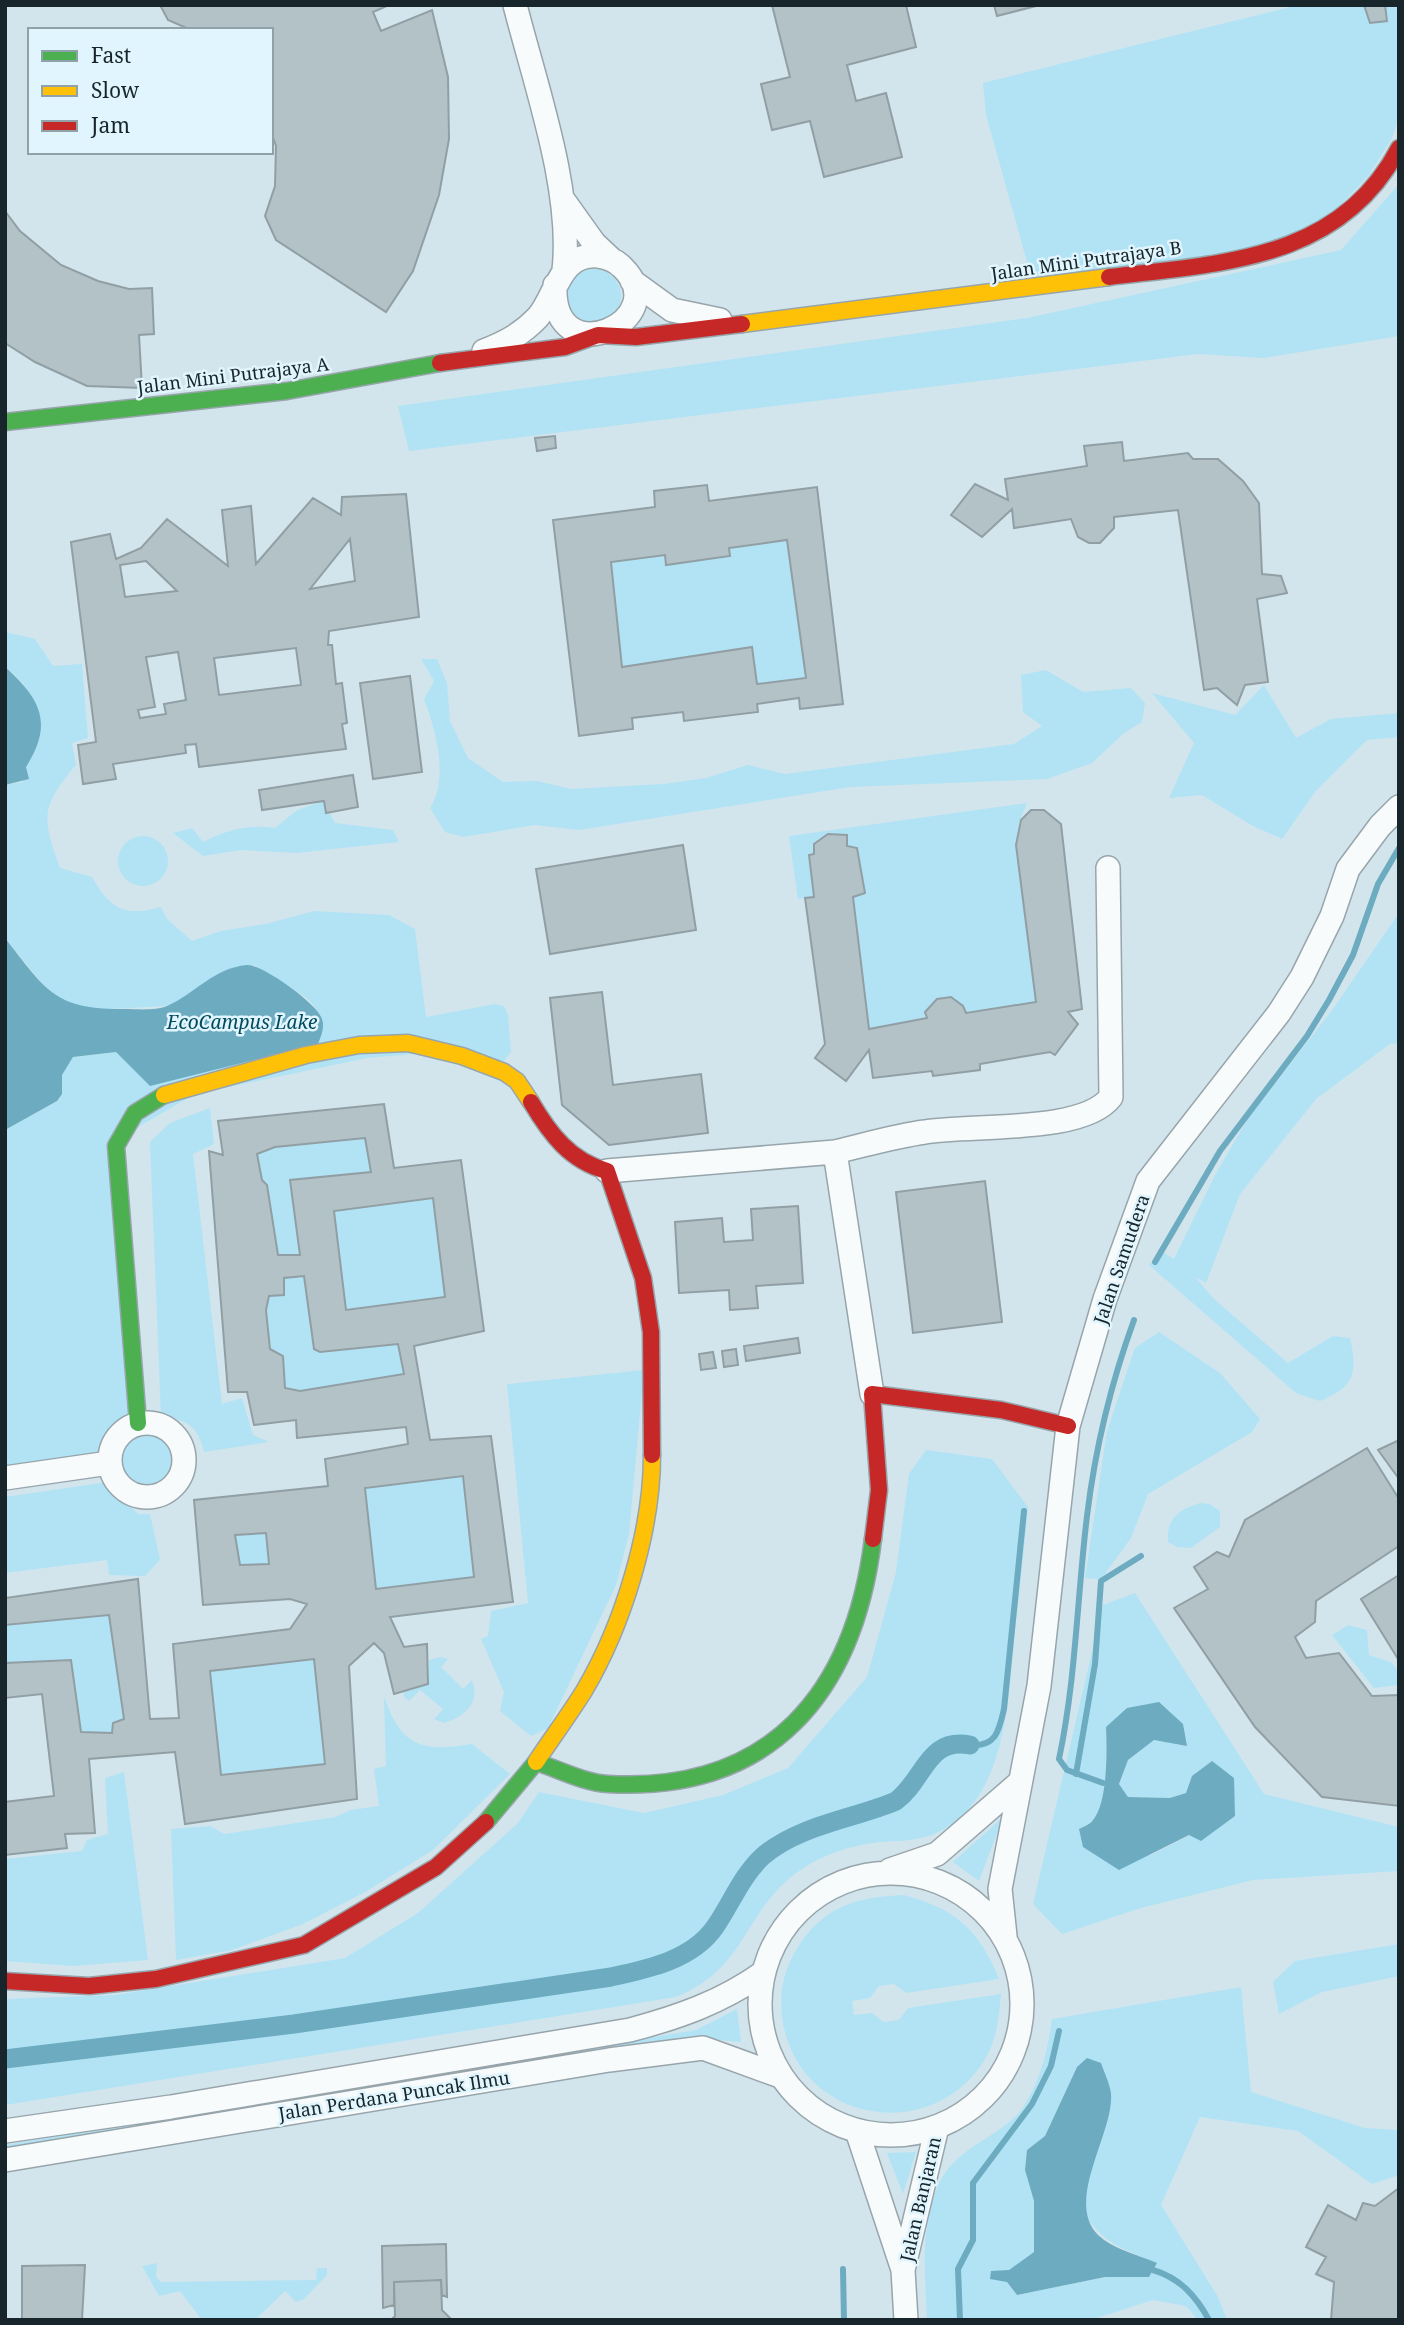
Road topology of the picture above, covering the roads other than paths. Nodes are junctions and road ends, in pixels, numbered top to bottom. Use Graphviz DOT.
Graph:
graph roads {
  1 [pos="515,5"];
  2 [pos="1399,148"];
  3 [pos="564,201"];
  4 [pos="611,259"];
  5 [pos="559,278"];
  6 [pos="632,281"];
  7 [pos="737,323"];
  8 [pos="598,335"];
  9 [pos="465,358"];
  10 [pos="5,422"];
  11 [pos="1399,807"];
  12 [pos="1108,868"];
  13 [pos="835,1152"];
  14 [pos="607,1171"];
  15 [pos="872,1394"];
  16 [pos="138,1423"];
  17 [pos="1069,1426"];
  18 [pos="109,1463"];
  19 [pos="5,1478"];
  20 [pos="536,1762"];
  21 [pos="1019,1783"];
  22 [pos="881,1873"];
  23 [pos="1004,1936"];
  24 [pos="764,1972"];
  25 [pos="5,1981"];
  26 [pos="780,2076"];
  27 [pos="937,2127"];
  28 [pos="5,2131"];
  29 [pos="857,2132"];
  30 [pos="5,2160"];
  31 [pos="903,2270"];
  32 [pos="906,2320"];
  1 -- 3 [label="street"];
  2 -- 7 [label="street, Jalan Mini Putrajaya B"];
  3 -- 4 [label="street"];
  3 -- 5 [label="street"];
  4 -- 5 [label="street"];
  4 -- 6 [label="street"];
  5 -- 8 [label="street"];
  5 -- 9 [label="street"];
  6 -- 7 [label="street"];
  6 -- 8 [label="street"];
  7 -- 8 [label="street, Jalan Mini Putrajaya B"];
  8 -- 9 [label="street, Jalan Mini Putrajaya A"];
  9 -- 10 [label="street, Jalan Mini Putrajaya A"];
  11 -- 17 [label="street, Jalan Samudera"];
  12 -- 13 [label="street"];
  13 -- 14 [label="street"];
  13 -- 15 [label="street"];
  14 -- 16 [label="street"];
  14 -- 20 [label="street"];
  15 -- 17 [label="street"];
  15 -- 20 [label="street"];
  16 -- 18 [label="street"];
  16 -- 18 [label="street"];
  17 -- 21 [label="street, Jalan Samudera"];
  18 -- 19 [label="street"];
  20 -- 25 [label="street"];
  21 -- 22 [label="street"];
  21 -- 23 [label="street, Jalan Samudera"];
  22 -- 23 [label="street"];
  22 -- 24 [label="street"];
  23 -- 27 [label="street"];
  24 -- 26 [label="street"];
  24 -- 28 [label="street, Jalan Perdana Puncak Ilmu"];
  26 -- 29 [label="street"];
  26 -- 30 [label="street, Jalan Perdana Puncak Ilmu"];
  27 -- 29 [label="street"];
  27 -- 31 [label="street, Jalan Banjaran"];
  29 -- 31 [label="street, Jalan Banjaran"];
  31 -- 32 [label="street, Jalan Banjaran"];
}
